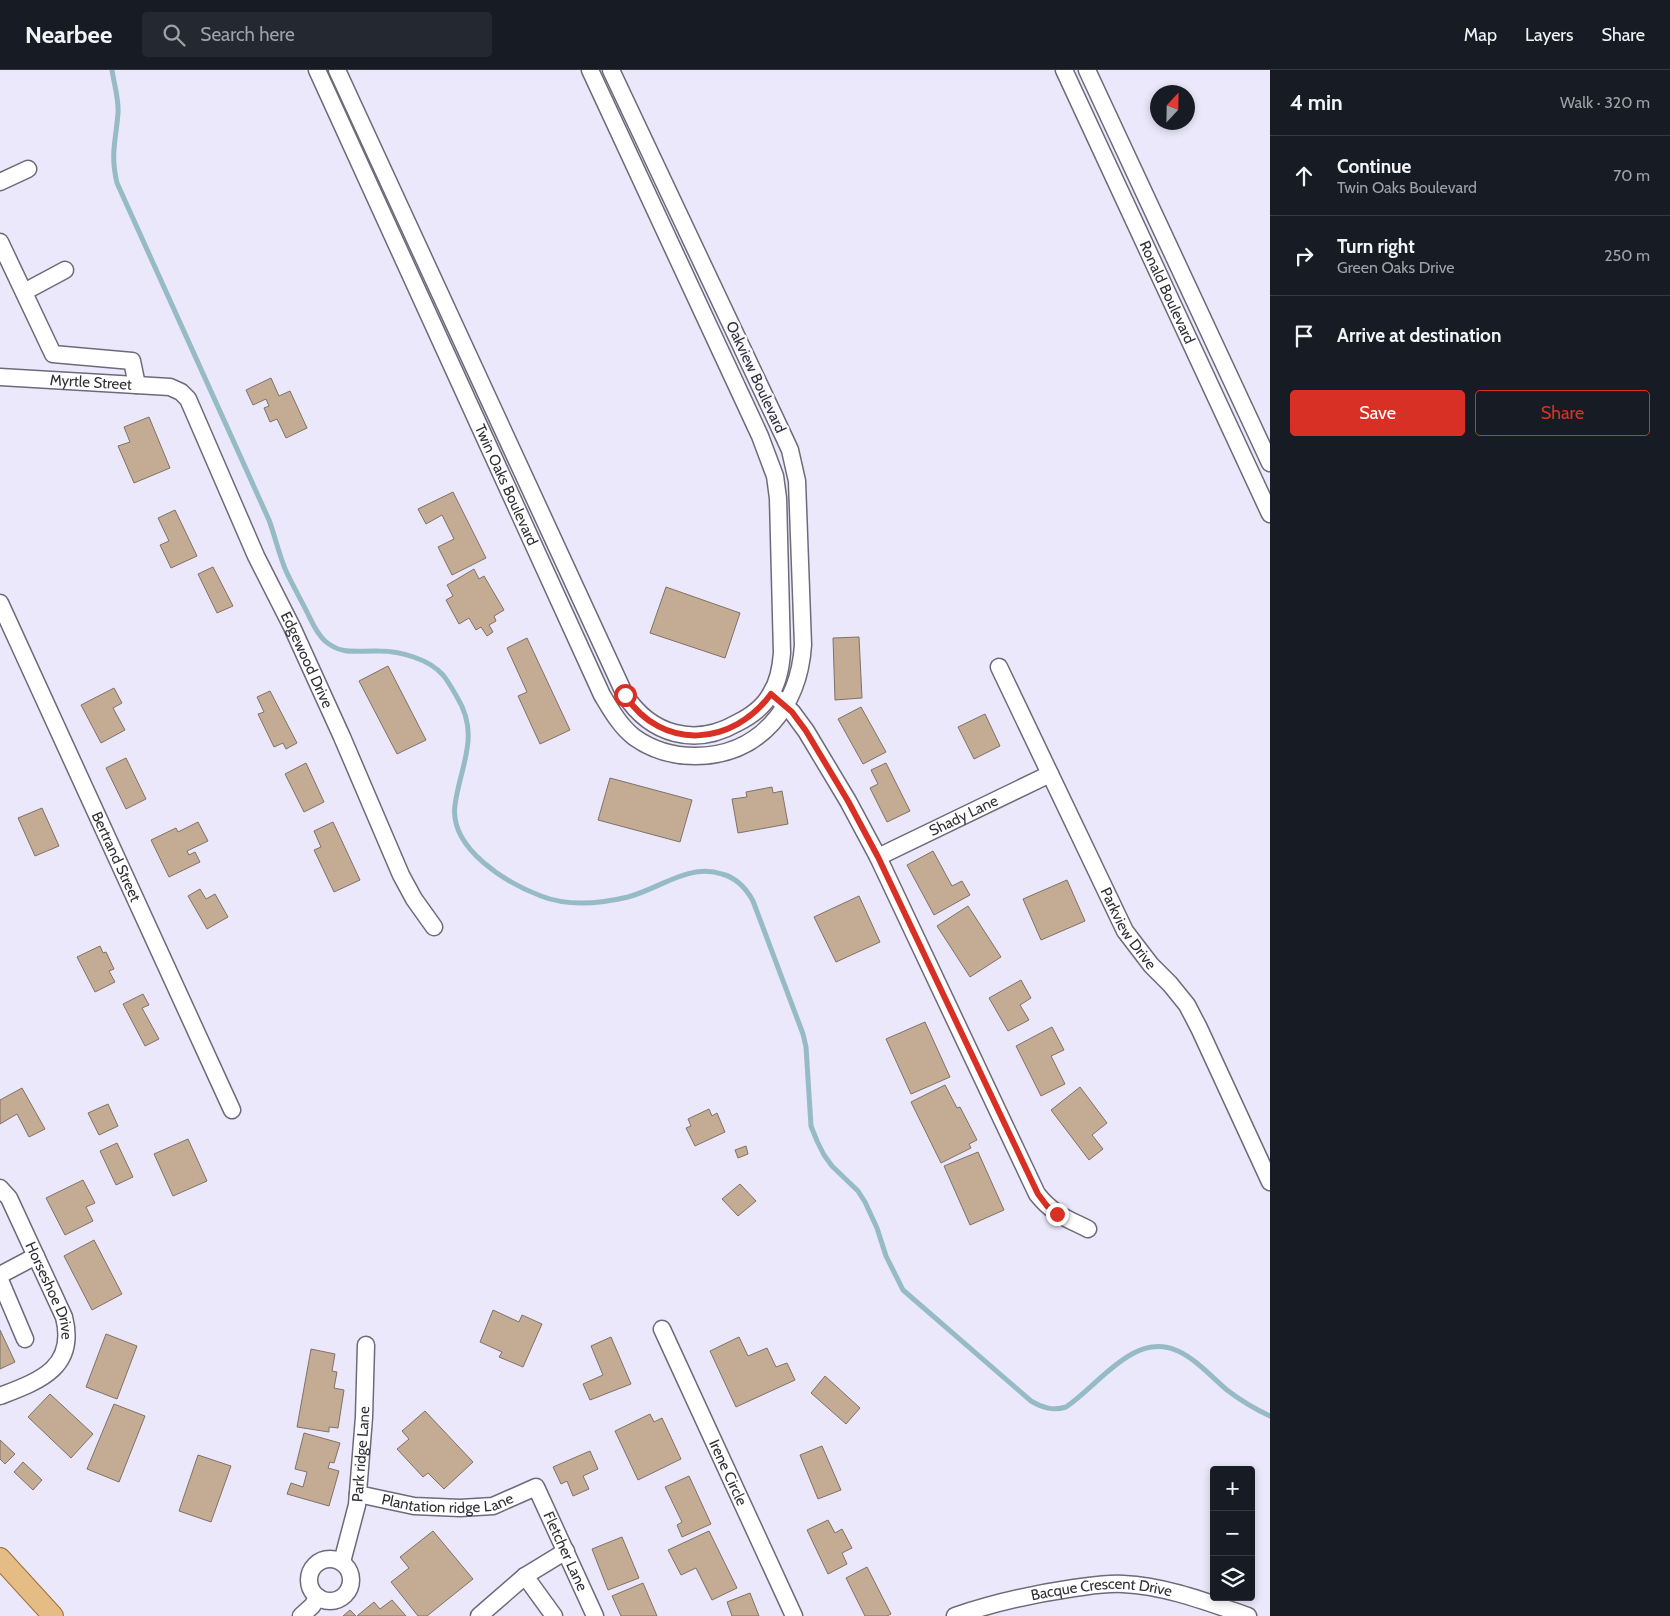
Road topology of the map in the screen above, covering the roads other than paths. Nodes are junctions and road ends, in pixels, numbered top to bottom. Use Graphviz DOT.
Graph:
graph roads {
  1 [pos="317,70"];
  2 [pos="336,70"];
  3 [pos="590,70"];
  4 [pos="611,70"];
  5 [pos="1064,70"];
  6 [pos="1087,70"];
  7 [pos="1100,98"];
  8 [pos="1081,107"];
  9 [pos="28,169"];
  10 [pos="0,182"];
  11 [pos="0,242"];
  12 [pos="65,270"];
  13 [pos="24,292"];
  14 [pos="1206,325"];
  15 [pos="1186,334"];
  16 [pos="0,377"];
  17 [pos="137,385"];
  18 [pos="181,392"];
  19 [pos="1270,463"];
  20 [pos="1270,514"];
  21 [pos="0,603"];
  22 [pos="999,667"];
  23 [pos="771,694"];
  24 [pos="785,705"];
  25 [pos="1050,774"];
  26 [pos="878,857"];
  27 [pos="434,927"];
  28 [pos="232,1110"];
  29 [pos="1270,1182"];
  30 [pos="0,1188"];
  31 [pos="1088,1229"];
  32 [pos="36,1256"];
  33 [pos="0,1275"];
  34 [pos="0,1280"];
  35 [pos="662,1329"];
  36 [pos="25,1338"];
  37 [pos="366,1345"];
  38 [pos="0,1396"];
  39 [pos="536,1487"];
  40 [pos="358,1494"];
  41 [pos="566,1551"];
  42 [pos="0,1558"];
  43 [pos="342,1562"];
  44 [pos="525,1576"];
  45 [pos="318,1597"];
  46 [pos="52,1616"];
  47 [pos="301,1616"];
  48 [pos="479,1616"];
  49 [pos="554,1616"];
  50 [pos="595,1616"];
  51 [pos="794,1616"];
  52 [pos="955,1616"];
  53 [pos="1248,1616"];
  1 -- 24 [label="street, Twin Oaks Boulevard"];
  2 -- 23 [label="street, Twin Oaks Boulevard"];
  3 -- 23 [label="street, Oakview Boulevard"];
  4 -- 24 [label="street, Oakview Boulevard"];
  5 -- 8 [label="street, Ronald Boulevard"];
  6 -- 7 [label="street, Ronald Boulevard"];
  7 -- 8 [label="street"];
  7 -- 14 [label="street, Ronald Boulevard"];
  8 -- 15 [label="street, Ronald Boulevard"];
  9 -- 10 [label="street"];
  11 -- 13 [label="street"];
  12 -- 13 [label="street"];
  13 -- 17 [label="street"];
  14 -- 15 [label="street"];
  14 -- 19 [label="street, Ronald Boulevard"];
  15 -- 20 [label="street, Ronald Boulevard"];
  16 -- 17 [label="street, Myrtle Street"];
  17 -- 18 [label="street, Myrtle Street"];
  18 -- 27 [label="street, Edgewood Drive"];
  21 -- 28 [label="street, Bertrand Street"];
  22 -- 25 [label="street, Parkview Drive"];
  23 -- 24 [label="street"];
  24 -- 26 [label="street"];
  25 -- 26 [label="street, Shady Lane"];
  25 -- 29 [label="street, Parkview Drive"];
  26 -- 31 [label="street"];
  30 -- 32 [label="street, Horseshoe Drive"];
  32 -- 33 [label="street"];
  32 -- 38 [label="street, Horseshoe Drive"];
  34 -- 36 [label="street"];
  35 -- 51 [label="street, Irene Circle"];
  37 -- 40 [label="street, Park ridge Lane"];
  39 -- 40 [label="street, Plantation ridge Lane"];
  39 -- 41 [label="street, Fletcher Lane"];
  40 -- 43 [label="street, Park ridge Lane"];
  41 -- 44 [label="street"];
  41 -- 50 [label="street, Fletcher Lane"];
  42 -- 46 [label="main road"];
  43 -- 45 [label="street"];
  43 -- 45 [label="street"];
  44 -- 48 [label="street"];
  44 -- 49 [label="street"];
  45 -- 47 [label="street"];
  52 -- 53 [label="street, Bacque Crescent Drive"];
}
